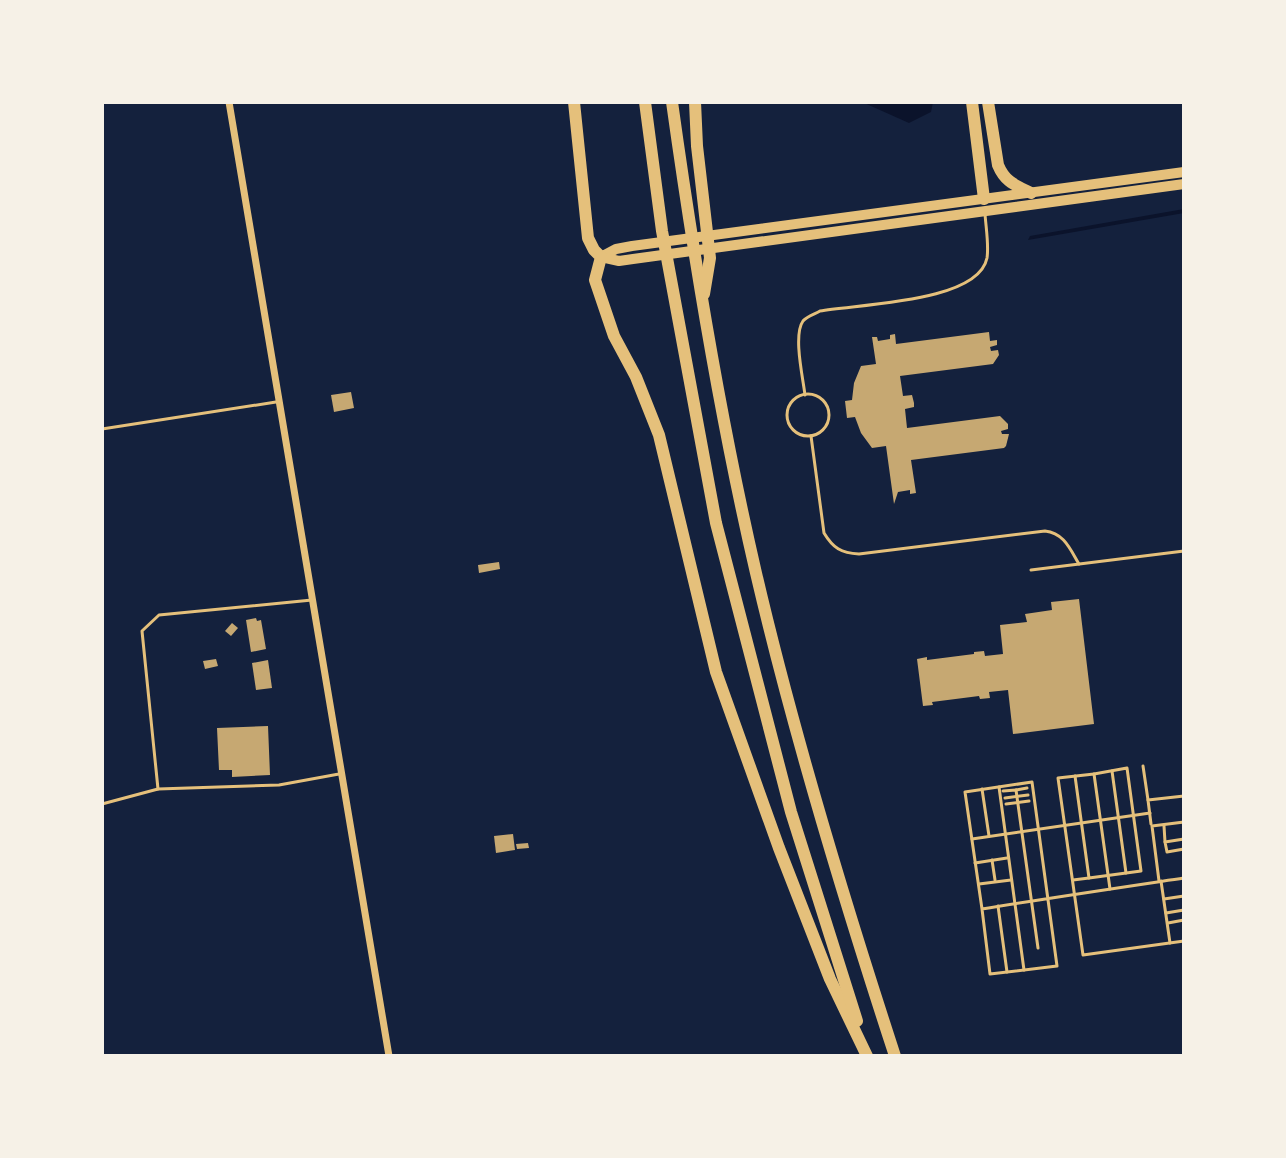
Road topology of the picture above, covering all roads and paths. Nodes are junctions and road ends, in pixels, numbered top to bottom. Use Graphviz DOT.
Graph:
graph roads {
  1 [pos="229,102"];
  2 [pos="574,102"];
  3 [pos="645,102"];
  4 [pos="672,102"];
  5 [pos="695,102"];
  6 [pos="972,102"];
  7 [pos="988,102"];
  8 [pos="1184,172"];
  9 [pos="1184,184"];
  10 [pos="1031,193"];
  11 [pos="984,205"];
  12 [pos="601,257"];
  13 [pos="702,305"];
  14 [pos="805,395"];
  15 [pos="280,401"];
  16 [pos="102,429"];
  17 [pos="811,436"];
  18 [pos="1184,551"];
  19 [pos="1079,564"];
  20 [pos="1031,570"];
  21 [pos="313,600"];
  22 [pos="1143,766"];
  23 [pos="1112,771"];
  24 [pos="342,773"];
  25 [pos="1094,774"];
  26 [pos="1075,776"];
  27 [pos="999,787"];
  28 [pos="1027,788"];
  29 [pos="158,789"];
  30 [pos="982,789"];
  31 [pos="1016,790"];
  32 [pos="1003,791"];
  33 [pos="1028,795"];
  34 [pos="1017,796"];
  35 [pos="1184,796"];
  36 [pos="1005,798"];
  37 [pos="1148,800"];
  38 [pos="1029,801"];
  39 [pos="1018,803"];
  40 [pos="102,804"];
  41 [pos="1006,804"];
  42 [pos="1150,813"];
  43 [pos="1134,815"];
  44 [pos="1118,817"];
  45 [pos="1100,820"];
  46 [pos="1184,822"];
  47 [pos="1082,823"];
  48 [pos="1164,824"];
  49 [pos="1064,825"];
  50 [pos="1152,826"];
  51 [pos="1038,829"];
  52 [pos="1021,831"];
  53 [pos="1005,834"];
  54 [pos="989,836"];
  55 [pos="972,839"];
  56 [pos="1184,839"];
  57 [pos="1165,842"];
  58 [pos="1184,849"];
  59 [pos="1008,857"];
  60 [pos="992,860"];
  61 [pos="975,863"];
  62 [pos="1126,873"];
  63 [pos="1108,875"];
  64 [pos="1089,878"];
  65 [pos="1184,878"];
  66 [pos="1011,880"];
  67 [pos="1072,880"];
  68 [pos="1160,881"];
  69 [pos="995,882"];
  70 [pos="978,884"];
  71 [pos="1110,889"];
  72 [pos="1075,895"];
  73 [pos="1184,896"];
  74 [pos="1048,898"];
  75 [pos="1164,899"];
  76 [pos="1031,901"];
  77 [pos="1015,904"];
  78 [pos="998,906"];
  79 [pos="982,909"];
  80 [pos="1184,910"];
  81 [pos="1166,913"];
  82 [pos="1184,920"];
  83 [pos="1167,923"];
  84 [pos="1184,941"];
  85 [pos="1170,943"];
  86 [pos="1038,948"];
  87 [pos="1024,970"];
  88 [pos="1007,972"];
  89 [pos="389,1056"];
  90 [pos="868,1056"];
  91 [pos="895,1056"];
  1 -- 15 [label="street"];
  2 -- 12 [label="highway"];
  3 -- 90 [label="highway"];
  4 -- 13 [label="highway"];
  5 -- 13 [label="highway"];
  6 -- 11 [label="highway"];
  7 -- 10 [label="highway"];
  8 -- 10 [label="main road"];
  9 -- 11 [label="main road"];
  10 -- 11 [label="main road"];
  11 -- 12 [label="main road"];
  11 -- 12 [label="main road"];
  11 -- 14 [label="lane"];
  12 -- 90 [label="highway"];
  13 -- 91 [label="highway"];
  14 -- 17 [label="lane"];
  14 -- 17 [label="lane"];
  15 -- 16 [label="lane"];
  15 -- 21 [label="street"];
  17 -- 19 [label="lane"];
  18 -- 19 [label="lane"];
  19 -- 20 [label="lane"];
  21 -- 24 [label="street"];
  21 -- 29 [label="lane"];
  22 -- 37 [label="path"];
  23 -- 25 [label="path"];
  23 -- 43 [label="path"];
  23 -- 44 [label="path"];
  24 -- 29 [label="lane"];
  24 -- 89 [label="street"];
  25 -- 26 [label="path"];
  25 -- 45 [label="path"];
  26 -- 47 [label="path"];
  26 -- 49 [label="path"];
  27 -- 30 [label="path"];
  27 -- 51 [label="path"];
  27 -- 53 [label="path"];
  28 -- 31 [label="path"];
  29 -- 40 [label="lane"];
  30 -- 54 [label="path"];
  30 -- 55 [label="path"];
  31 -- 32 [label="path"];
  31 -- 34 [label="path"];
  33 -- 34 [label="path"];
  34 -- 36 [label="path"];
  34 -- 39 [label="path"];
  35 -- 37 [label="path"];
  37 -- 42 [label="path"];
  38 -- 39 [label="path"];
  39 -- 41 [label="path"];
  39 -- 52 [label="path"];
  42 -- 43 [label="path"];
  42 -- 50 [label="path"];
  43 -- 44 [label="path"];
  43 -- 62 [label="path"];
  44 -- 45 [label="path"];
  44 -- 62 [label="path"];
  45 -- 47 [label="path"];
  45 -- 63 [label="path"];
  46 -- 48 [label="path"];
  47 -- 49 [label="path"];
  47 -- 64 [label="path"];
  48 -- 50 [label="path"];
  48 -- 57 [label="path"];
  49 -- 51 [label="path"];
  49 -- 67 [label="path"];
  50 -- 68 [label="path"];
  51 -- 52 [label="path"];
  51 -- 74 [label="path"];
  52 -- 53 [label="path"];
  52 -- 76 [label="path"];
  53 -- 54 [label="path"];
  53 -- 59 [label="path"];
  54 -- 55 [label="path"];
  55 -- 61 [label="path"];
  56 -- 57 [label="path"];
  57 -- 58 [label="path"];
  59 -- 60 [label="path"];
  59 -- 66 [label="path"];
  60 -- 61 [label="path"];
  60 -- 69 [label="path"];
  61 -- 70 [label="path"];
  62 -- 63 [label="path"];
  63 -- 64 [label="path"];
  63 -- 71 [label="path"];
  64 -- 67 [label="path"];
  65 -- 68 [label="path"];
  66 -- 69 [label="path"];
  66 -- 77 [label="path"];
  67 -- 72 [label="path"];
  68 -- 71 [label="path"];
  68 -- 75 [label="path"];
  69 -- 70 [label="path"];
  70 -- 79 [label="path"];
  71 -- 72 [label="path"];
  72 -- 74 [label="path"];
  72 -- 85 [label="path"];
  73 -- 75 [label="path"];
  74 -- 76 [label="path"];
  74 -- 87 [label="path"];
  75 -- 81 [label="path"];
  76 -- 77 [label="path"];
  76 -- 86 [label="path"];
  77 -- 78 [label="path"];
  77 -- 87 [label="path"];
  78 -- 79 [label="path"];
  78 -- 88 [label="path"];
  79 -- 88 [label="path"];
  80 -- 81 [label="path"];
  81 -- 83 [label="path"];
  82 -- 83 [label="path"];
  83 -- 85 [label="path"];
  84 -- 85 [label="path"];
  87 -- 88 [label="path"];
}
